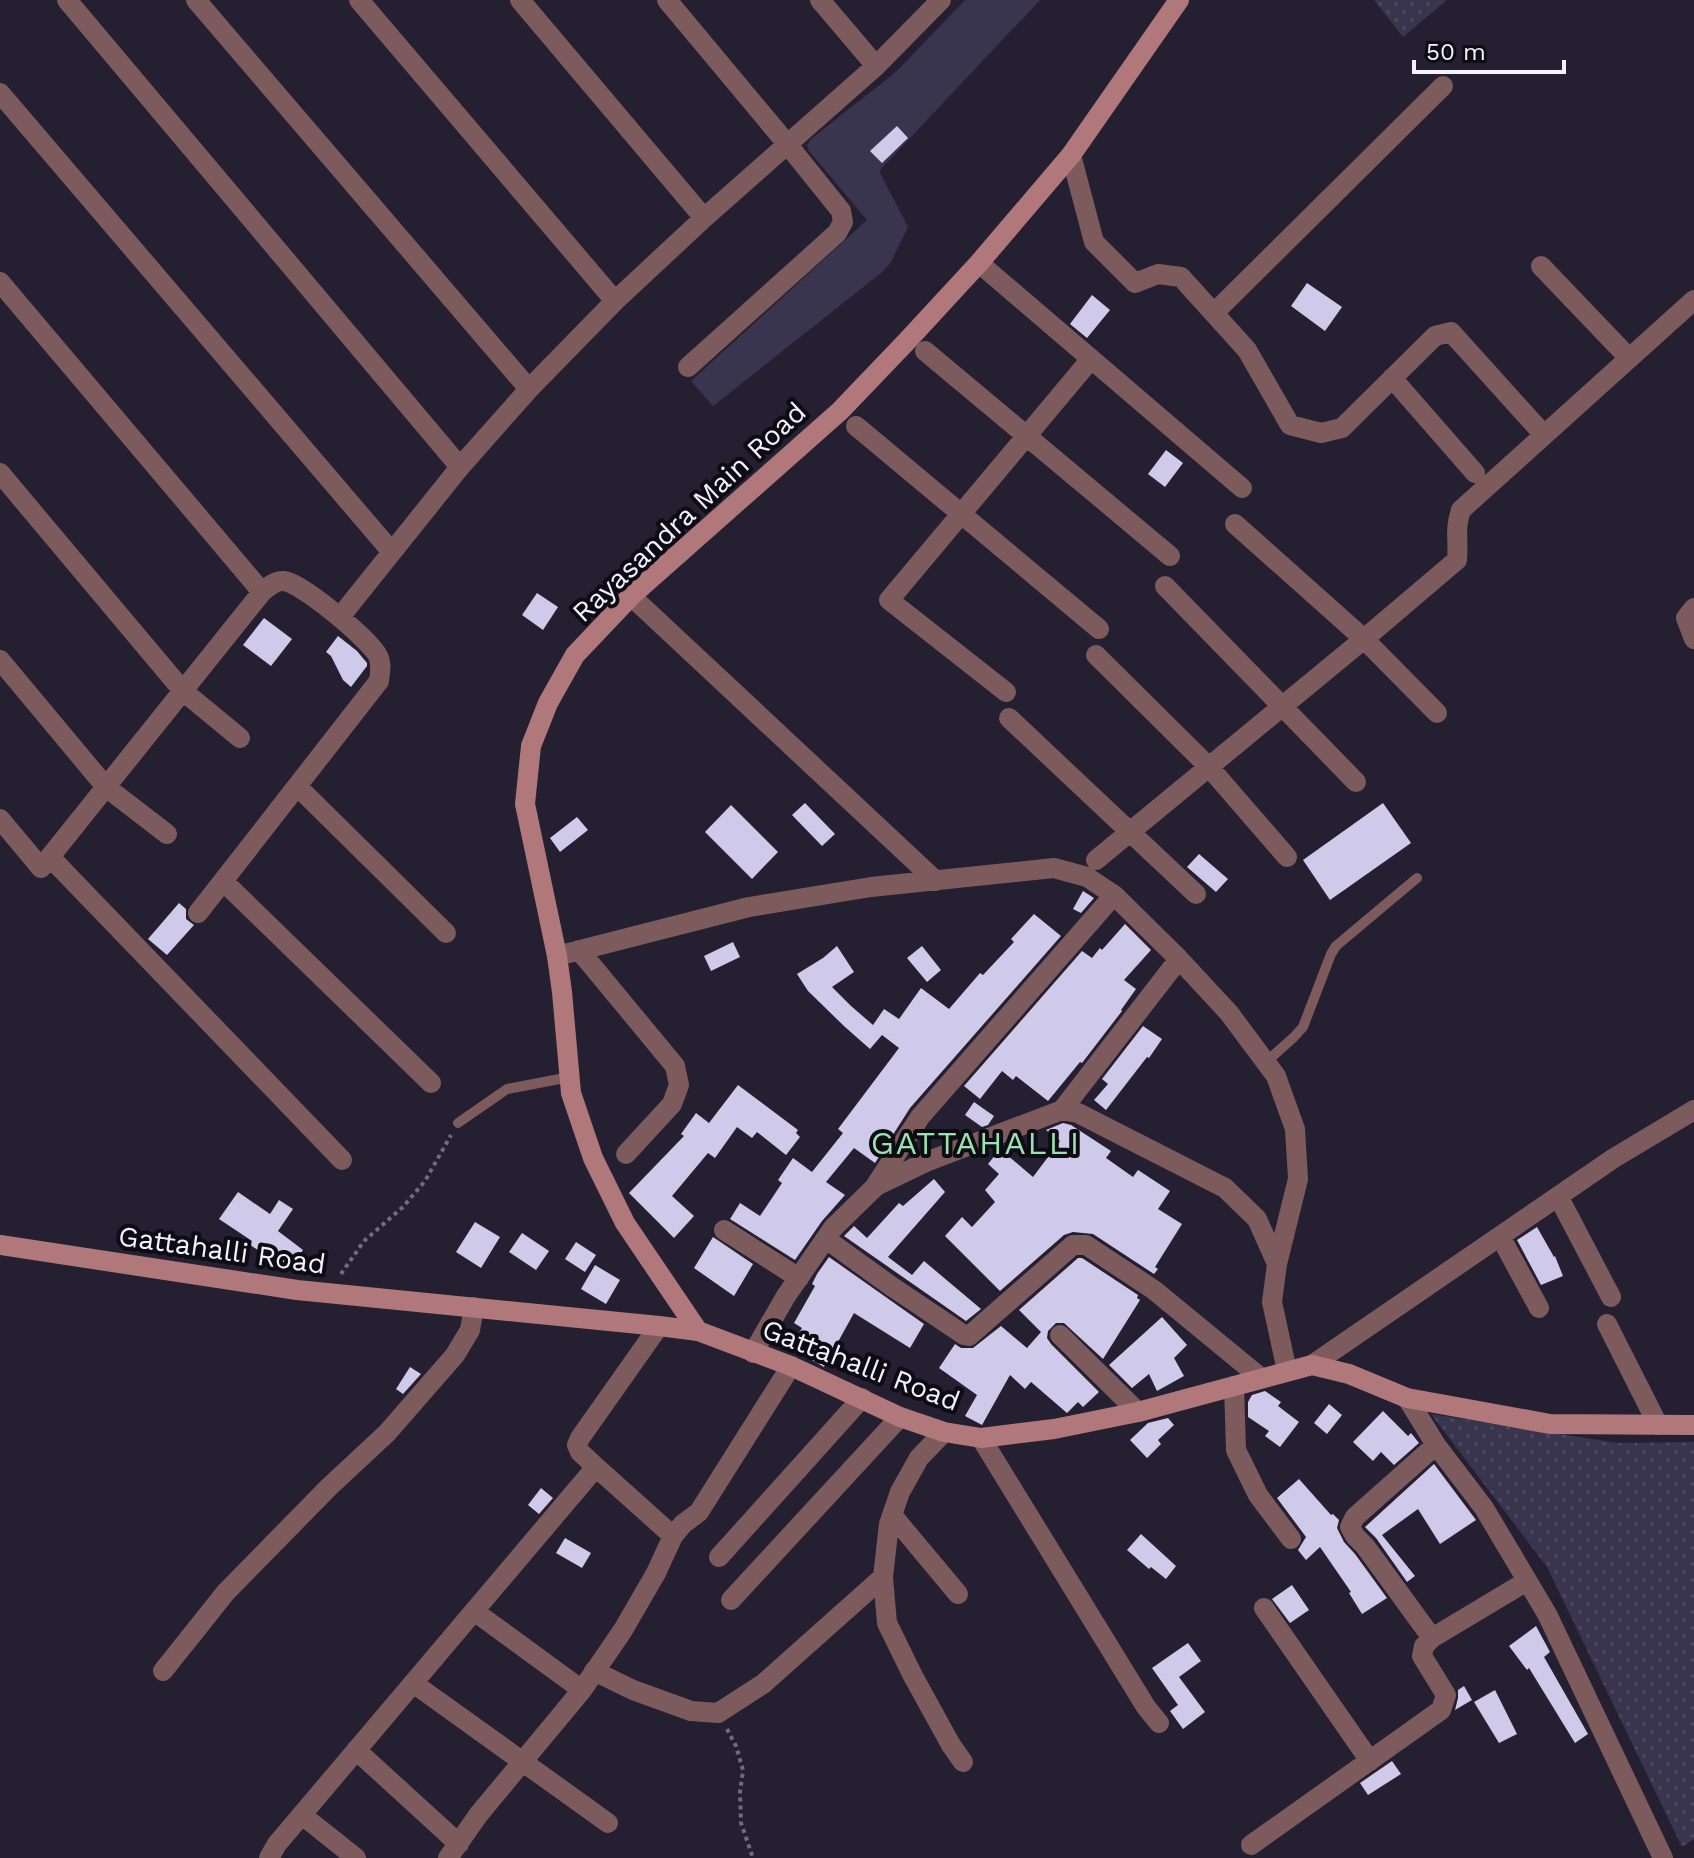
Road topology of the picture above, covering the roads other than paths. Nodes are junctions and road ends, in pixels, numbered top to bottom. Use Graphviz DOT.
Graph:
graph roads {
  1 [pos="67,0"];
  2 [pos="196,0"];
  3 [pos="359,0"];
  4 [pos="520,0"];
  5 [pos="667,0"];
  6 [pos="820,0"];
  7 [pos="941,0"];
  8 [pos="1179,0"];
  9 [pos="876,66"];
  10 [pos="1443,86"];
  11 [pos="0,93"];
  12 [pos="788,145"];
  13 [pos="1071,155"];
  14 [pos="704,218"];
  15 [pos="979,263"];
  16 [pos="1541,266"];
  17 [pos="0,282"];
  18 [pos="1694,300"];
  19 [pos="615,301"];
  20 [pos="1214,313"];
  21 [pos="925,351"];
  22 [pos="1629,358"];
  23 [pos="1091,359"];
  24 [pos="688,367"];
  25 [pos="1392,378"];
  26 [pos="529,389"];
  27 [pos="856,426"];
  28 [pos="1544,435"];
  29 [pos="1026,437"];
  30 [pos="460,467"];
  31 [pos="0,473"];
  32 [pos="1475,473"];
  33 [pos="1242,488"];
  34 [pos="961,514"];
  35 [pos="1235,524"];
  36 [pos="391,551"];
  37 [pos="1170,556"];
  38 [pos="1165,586"];
  39 [pos="262,592"];
  40 [pos="631,596"];
  41 [pos="1694,608"];
  42 [pos="340,617"];
  43 [pos="1099,629"];
  44 [pos="1364,639"];
  45 [pos="1694,639"];
  46 [pos="1096,655"];
  47 [pos="0,660"];
  48 [pos="183,691"];
  49 [pos="1006,692"];
  50 [pos="1283,706"];
  51 [pos="1437,713"];
  52 [pos="1009,718"];
  53 [pos="240,738"];
  54 [pos="1209,767"];
  55 [pos="1356,782"];
  56 [pos="297,786"];
  57 [pos="106,787"];
  58 [pos="0,819"];
  59 [pos="1130,832"];
  60 [pos="167,834"];
  61 [pos="50,857"];
  62 [pos="1287,857"];
  63 [pos="1096,860"];
  64 [pos="1417,878"];
  65 [pos="223,881"];
  66 [pos="936,881"];
  67 [pos="1196,894"];
  68 [pos="1114,895"];
  69 [pos="198,913"];
  70 [pos="446,933"];
  71 [pos="579,950"];
  72 [pos="557,956"];
  73 [pos="1179,959"];
  74 [pos="1266,1062"];
  75 [pos="570,1077"];
  76 [pos="431,1083"];
  77 [pos="1062,1110"];
  78 [pos="1694,1110"];
  79 [pos="458,1123"];
  80 [pos="626,1154"];
  81 [pos="342,1160"];
  82 [pos="876,1186"];
  83 [pos="1558,1196"];
  84 [pos="724,1230"];
  85 [pos="1500,1236"];
  86 [pos="826,1239"];
  87 [pos="0,1245"];
  88 [pos="1277,1264"];
  89 [pos="799,1278"];
  90 [pos="1611,1297"];
  91 [pos="474,1307"];
  92 [pos="1539,1308"];
  93 [pos="1607,1324"];
  94 [pos="659,1326"];
  95 [pos="698,1331"];
  96 [pos="1060,1335"];
  97 [pos="753,1353"];
  98 [pos="1312,1365"];
  99 [pos="791,1366"];
  100 [pos="1287,1371"];
  101 [pos="1261,1378"];
  102 [pos="1234,1386"];
  103 [pos="862,1398"];
  104 [pos="1407,1398"];
  105 [pos="1138,1412"];
  106 [pos="900,1417"];
  107 [pos="1658,1425"];
  108 [pos="1694,1425"];
  109 [pos="944,1432"];
  110 [pos="981,1438"];
  111 [pos="1436,1445"];
  112 [pos="596,1467"];
  113 [pos="892,1515"];
  114 [pos="673,1536"];
  115 [pos="1291,1539"];
  116 [pos="719,1557"];
  117 [pos="883,1577"];
  118 [pos="1527,1581"];
  119 [pos="958,1594"];
  120 [pos="731,1600"];
  121 [pos="1264,1608"];
  122 [pos="474,1611"];
  123 [pos="1432,1638"];
  124 [pos="163,1671"];
  125 [pos="594,1671"];
  126 [pos="413,1683"];
  127 [pos="582,1690"];
  128 [pos="1159,1723"];
  129 [pos="356,1750"];
  130 [pos="1370,1761"];
  131 [pos="963,1762"];
  132 [pos="522,1763"];
  133 [pos="302,1815"];
  134 [pos="608,1823"];
  135 [pos="1251,1845"];
  136 [pos="454,1851"];
  137 [pos="269,1858"];
  138 [pos="356,1858"];
  139 [pos="1663,1858"];
  1 -- 30 [label="street"];
  2 -- 26 [label="street"];
  3 -- 19 [label="street"];
  4 -- 14 [label="street"];
  5 -- 12 [label="street"];
  6 -- 9 [label="street"];
  7 -- 9 [label="street"];
  8 -- 13 [label="main road, Rayasandra Main Road"];
  9 -- 12 [label="street"];
  10 -- 20 [label="street"];
  11 -- 36 [label="street"];
  12 -- 14 [label="street"];
  12 -- 24 [label="street"];
  13 -- 15 [label="main road, Rayasandra Main Road"];
  13 -- 20 [label="street"];
  14 -- 19 [label="street"];
  15 -- 23 [label="street"];
  15 -- 40 [label="main road, Rayasandra Main Road"];
  16 -- 22 [label="street"];
  17 -- 39 [label="street"];
  18 -- 22 [label="street"];
  19 -- 26 [label="street"];
  20 -- 25 [label="street"];
  21 -- 29 [label="street"];
  22 -- 28 [label="street"];
  23 -- 29 [label="street"];
  23 -- 33 [label="street"];
  25 -- 28 [label="street"];
  25 -- 32 [label="street"];
  26 -- 30 [label="street"];
  27 -- 34 [label="street"];
  28 -- 44 [label="street"];
  29 -- 34 [label="street"];
  29 -- 37 [label="street"];
  30 -- 36 [label="street"];
  31 -- 48 [label="street"];
  34 -- 43 [label="street"];
  34 -- 49 [label="street"];
  35 -- 44 [label="street"];
  36 -- 42 [label="street"];
  38 -- 50 [label="street"];
  39 -- 42 [label="street"];
  39 -- 48 [label="street"];
  40 -- 66 [label="street"];
  40 -- 72 [label="main road, Rayasandra Main Road"];
  41 -- 45 [label="street"];
  42 -- 56 [label="street"];
  44 -- 50 [label="street"];
  44 -- 51 [label="street"];
  46 -- 54 [label="street"];
  47 -- 57 [label="street"];
  48 -- 53 [label="street"];
  48 -- 57 [label="street"];
  50 -- 54 [label="street"];
  50 -- 55 [label="street"];
  52 -- 59 [label="street"];
  54 -- 59 [label="street"];
  54 -- 62 [label="street"];
  56 -- 65 [label="street"];
  56 -- 70 [label="street"];
  57 -- 60 [label="street"];
  57 -- 61 [label="street"];
  58 -- 61 [label="street"];
  59 -- 63 [label="street"];
  59 -- 67 [label="street"];
  61 -- 81 [label="street"];
  64 -- 74 [label="lane"];
  65 -- 69 [label="street"];
  65 -- 76 [label="street"];
  66 -- 68 [label="street"];
  66 -- 71 [label="street"];
  68 -- 73 [label="street"];
  68 -- 82 [label="street"];
  71 -- 72 [label="street"];
  71 -- 80 [label="street"];
  72 -- 75 [label="main road, Rayasandra Main Road"];
  73 -- 74 [label="street"];
  73 -- 77 [label="street"];
  74 -- 88 [label="street"];
  75 -- 79 [label="lane"];
  75 -- 95 [label="main road, Rayasandra Main Road"];
  77 -- 82 [label="street"];
  77 -- 88 [label="street"];
  78 -- 83 [label="street"];
  82 -- 86 [label="street"];
  83 -- 85 [label="street"];
  83 -- 90 [label="street"];
  84 -- 89 [label="street"];
  85 -- 92 [label="street"];
  85 -- 98 [label="street"];
  86 -- 89 [label="street"];
  86 -- 101 [label="street"];
  87 -- 91 [label="main road, Gattahalli Road"];
  88 -- 100 [label="street"];
  89 -- 97 [label="street"];
  91 -- 94 [label="main road, Gattahalli Road"];
  91 -- 124 [label="street"];
  93 -- 107 [label="street"];
  94 -- 95 [label="main road, Gattahalli Road"];
  94 -- 112 [label="street"];
  95 -- 97 [label="main road, Gattahalli Road"];
  96 -- 105 [label="street"];
  97 -- 99 [label="main road, Gattahalli Road"];
  98 -- 100 [label="main road, Gattahalli Road"];
  98 -- 104 [label="main road, Gattahalli Road"];
  99 -- 103 [label="main road, Gattahalli Road"];
  99 -- 114 [label="street"];
  100 -- 101 [label="main road, Gattahalli Road"];
  101 -- 102 [label="main road, Gattahalli Road"];
  102 -- 105 [label="main road, Gattahalli Road"];
  102 -- 115 [label="street"];
  103 -- 106 [label="main road, Gattahalli Road"];
  103 -- 116 [label="street"];
  104 -- 107 [label="main road, Gattahalli Road"];
  104 -- 111 [label="street"];
  105 -- 110 [label="main road, Gattahalli Road"];
  106 -- 109 [label="main road, Gattahalli Road"];
  106 -- 120 [label="street"];
  107 -- 108 [label="main road, Gattahalli Road"];
  109 -- 110 [label="main road, Gattahalli Road"];
  109 -- 113 [label="street"];
  110 -- 128 [label="street"];
  111 -- 118 [label="street"];
  111 -- 123 [label="street"];
  112 -- 114 [label="street"];
  112 -- 122 [label="street"];
  113 -- 117 [label="street"];
  113 -- 119 [label="street"];
  114 -- 125 [label="street"];
  117 -- 125 [label="street"];
  117 -- 131 [label="street"];
  118 -- 123 [label="street"];
  118 -- 139 [label="street"];
  121 -- 130 [label="street"];
  122 -- 126 [label="street"];
  122 -- 127 [label="street"];
  123 -- 130 [label="street"];
  125 -- 127 [label="street"];
  126 -- 129 [label="street"];
  126 -- 132 [label="street"];
  127 -- 132 [label="street"];
  129 -- 133 [label="street"];
  129 -- 136 [label="street"];
  130 -- 135 [label="street"];
  132 -- 134 [label="street"];
  132 -- 136 [label="street"];
  133 -- 137 [label="street"];
  133 -- 138 [label="street"];
}
